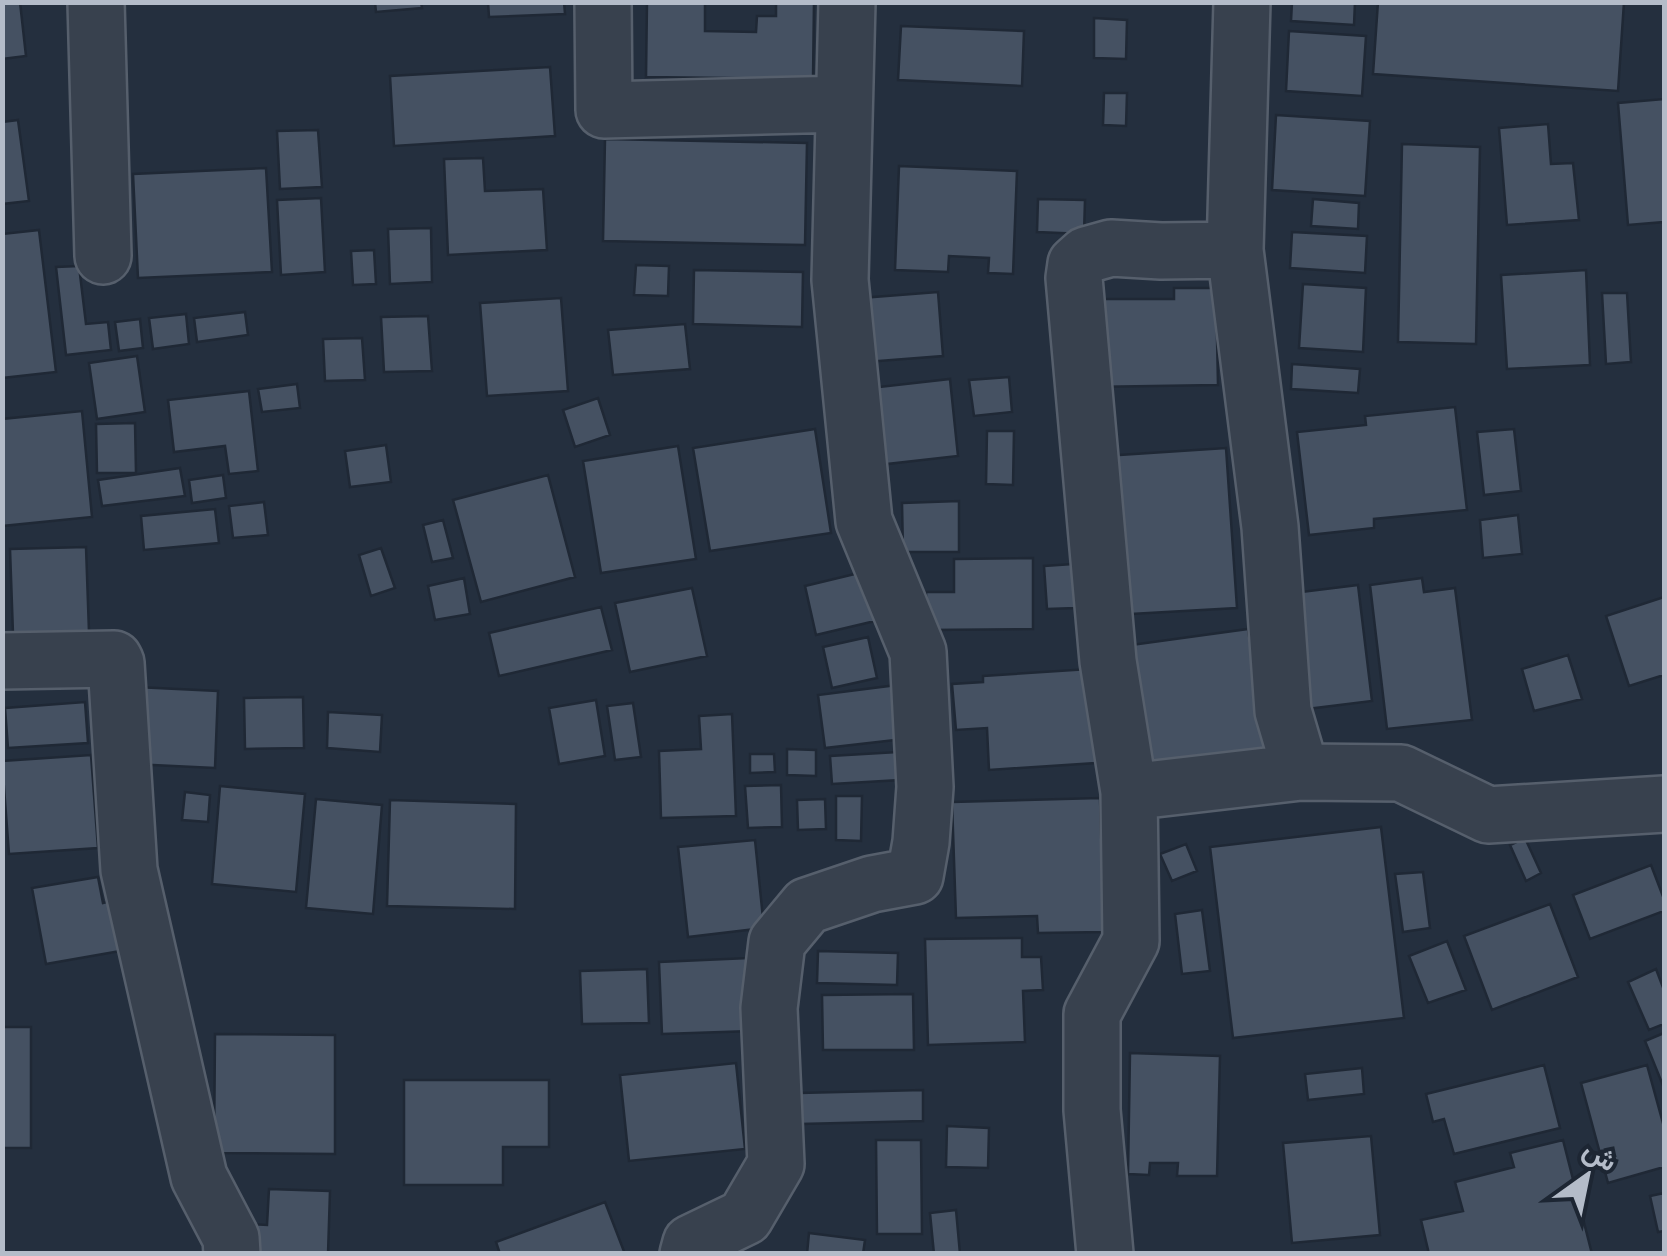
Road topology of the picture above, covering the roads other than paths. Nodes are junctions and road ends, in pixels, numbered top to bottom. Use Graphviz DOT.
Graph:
graph roads {
  1 [pos="96,2"];
  2 [pos="603,2"];
  3 [pos="847,2"];
  4 [pos="1242,2"];
  5 [pos="844,104"];
  6 [pos="1235,250"];
  7 [pos="104,256"];
  8 [pos="2,661"];
  9 [pos="1301,772"];
  10 [pos="1128,792"];
  11 [pos="1664,804"];
  12 [pos="232,1254"];
  13 [pos="688,1254"];
  14 [pos="1105,1254"];
  1 -- 7 [label="street"];
  2 -- 5 [label="street"];
  3 -- 5 [label="street"];
  4 -- 6 [label="street"];
  5 -- 13 [label="street"];
  6 -- 9 [label="street"];
  6 -- 10 [label="street"];
  8 -- 12 [label="street"];
  9 -- 10 [label="street"];
  9 -- 11 [label="street"];
  10 -- 14 [label="street"];
}
